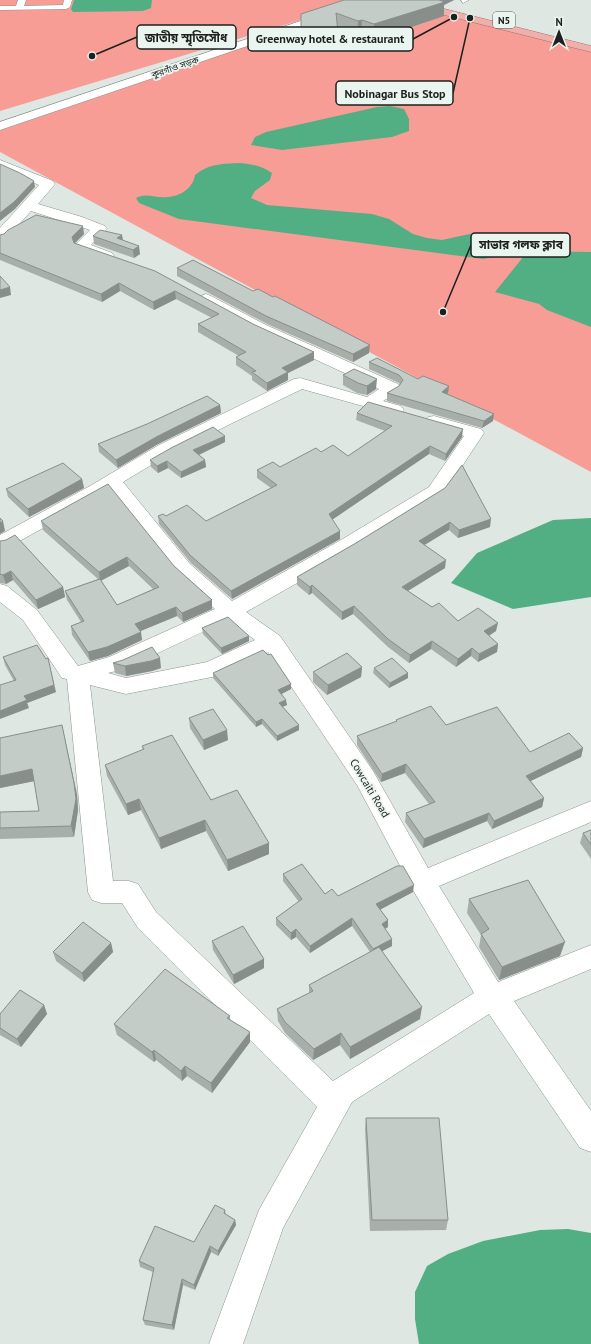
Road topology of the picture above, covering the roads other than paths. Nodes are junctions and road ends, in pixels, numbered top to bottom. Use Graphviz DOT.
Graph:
graph roads {
  1 [pos="22,0"];
  2 [pos="68,0"];
  3 [pos="373,0"];
  4 [pos="397,0"];
  5 [pos="417,0"];
  6 [pos="19,8"];
  7 [pos="3,10"];
  8 [pos="591,43"];
  9 [pos="591,49"];
  10 [pos="0,126"];
  11 [pos="0,164"];
  12 [pos="30,206"];
  13 [pos="0,237"];
  14 [pos="120,260"];
  15 [pos="194,292"];
  16 [pos="320,355"];
  17 [pos="320,389"];
  18 [pos="369,403"];
  19 [pos="112,481"];
  20 [pos="0,543"];
  21 [pos="0,591"];
  22 [pos="230,610"];
  23 [pos="272,641"];
  24 [pos="78,674"];
  25 [pos="591,811"];
  26 [pos="422,882"];
  27 [pos="591,957"];
  28 [pos="492,997"];
  29 [pos="335,1104"];
  30 [pos="591,1137"];
  31 [pos="226,1344"];
  1 -- 6 [label="street"];
  2 -- 6 [label="street"];
  3 -- 10 [label="street, কুরগাঁও সড়ক"];
  4 -- 9 [label="highway"];
  5 -- 8 [label="highway, N5"];
  6 -- 7 [label="street"];
  11 -- 12 [label="street"];
  12 -- 13 [label="street"];
  12 -- 14 [label="street"];
  15 -- 16 [label="street"];
  16 -- 17 [label="street"];
  16 -- 18 [label="street"];
  17 -- 18 [label="street"];
  17 -- 19 [label="street"];
  18 -- 22 [label="street"];
  19 -- 20 [label="street"];
  19 -- 22 [label="street, Cowcaiti Road"];
  21 -- 24 [label="street"];
  22 -- 23 [label="street, Cowcaiti Road"];
  22 -- 24 [label="street"];
  23 -- 24 [label="street"];
  23 -- 26 [label="street, Cowcaiti Road"];
  24 -- 29 [label="street"];
  25 -- 26 [label="street"];
  26 -- 28 [label="street, Cowcaiti Road"];
  27 -- 28 [label="street"];
  28 -- 29 [label="street"];
  28 -- 30 [label="street, Cowcaiti Road"];
  29 -- 31 [label="street"];
}
